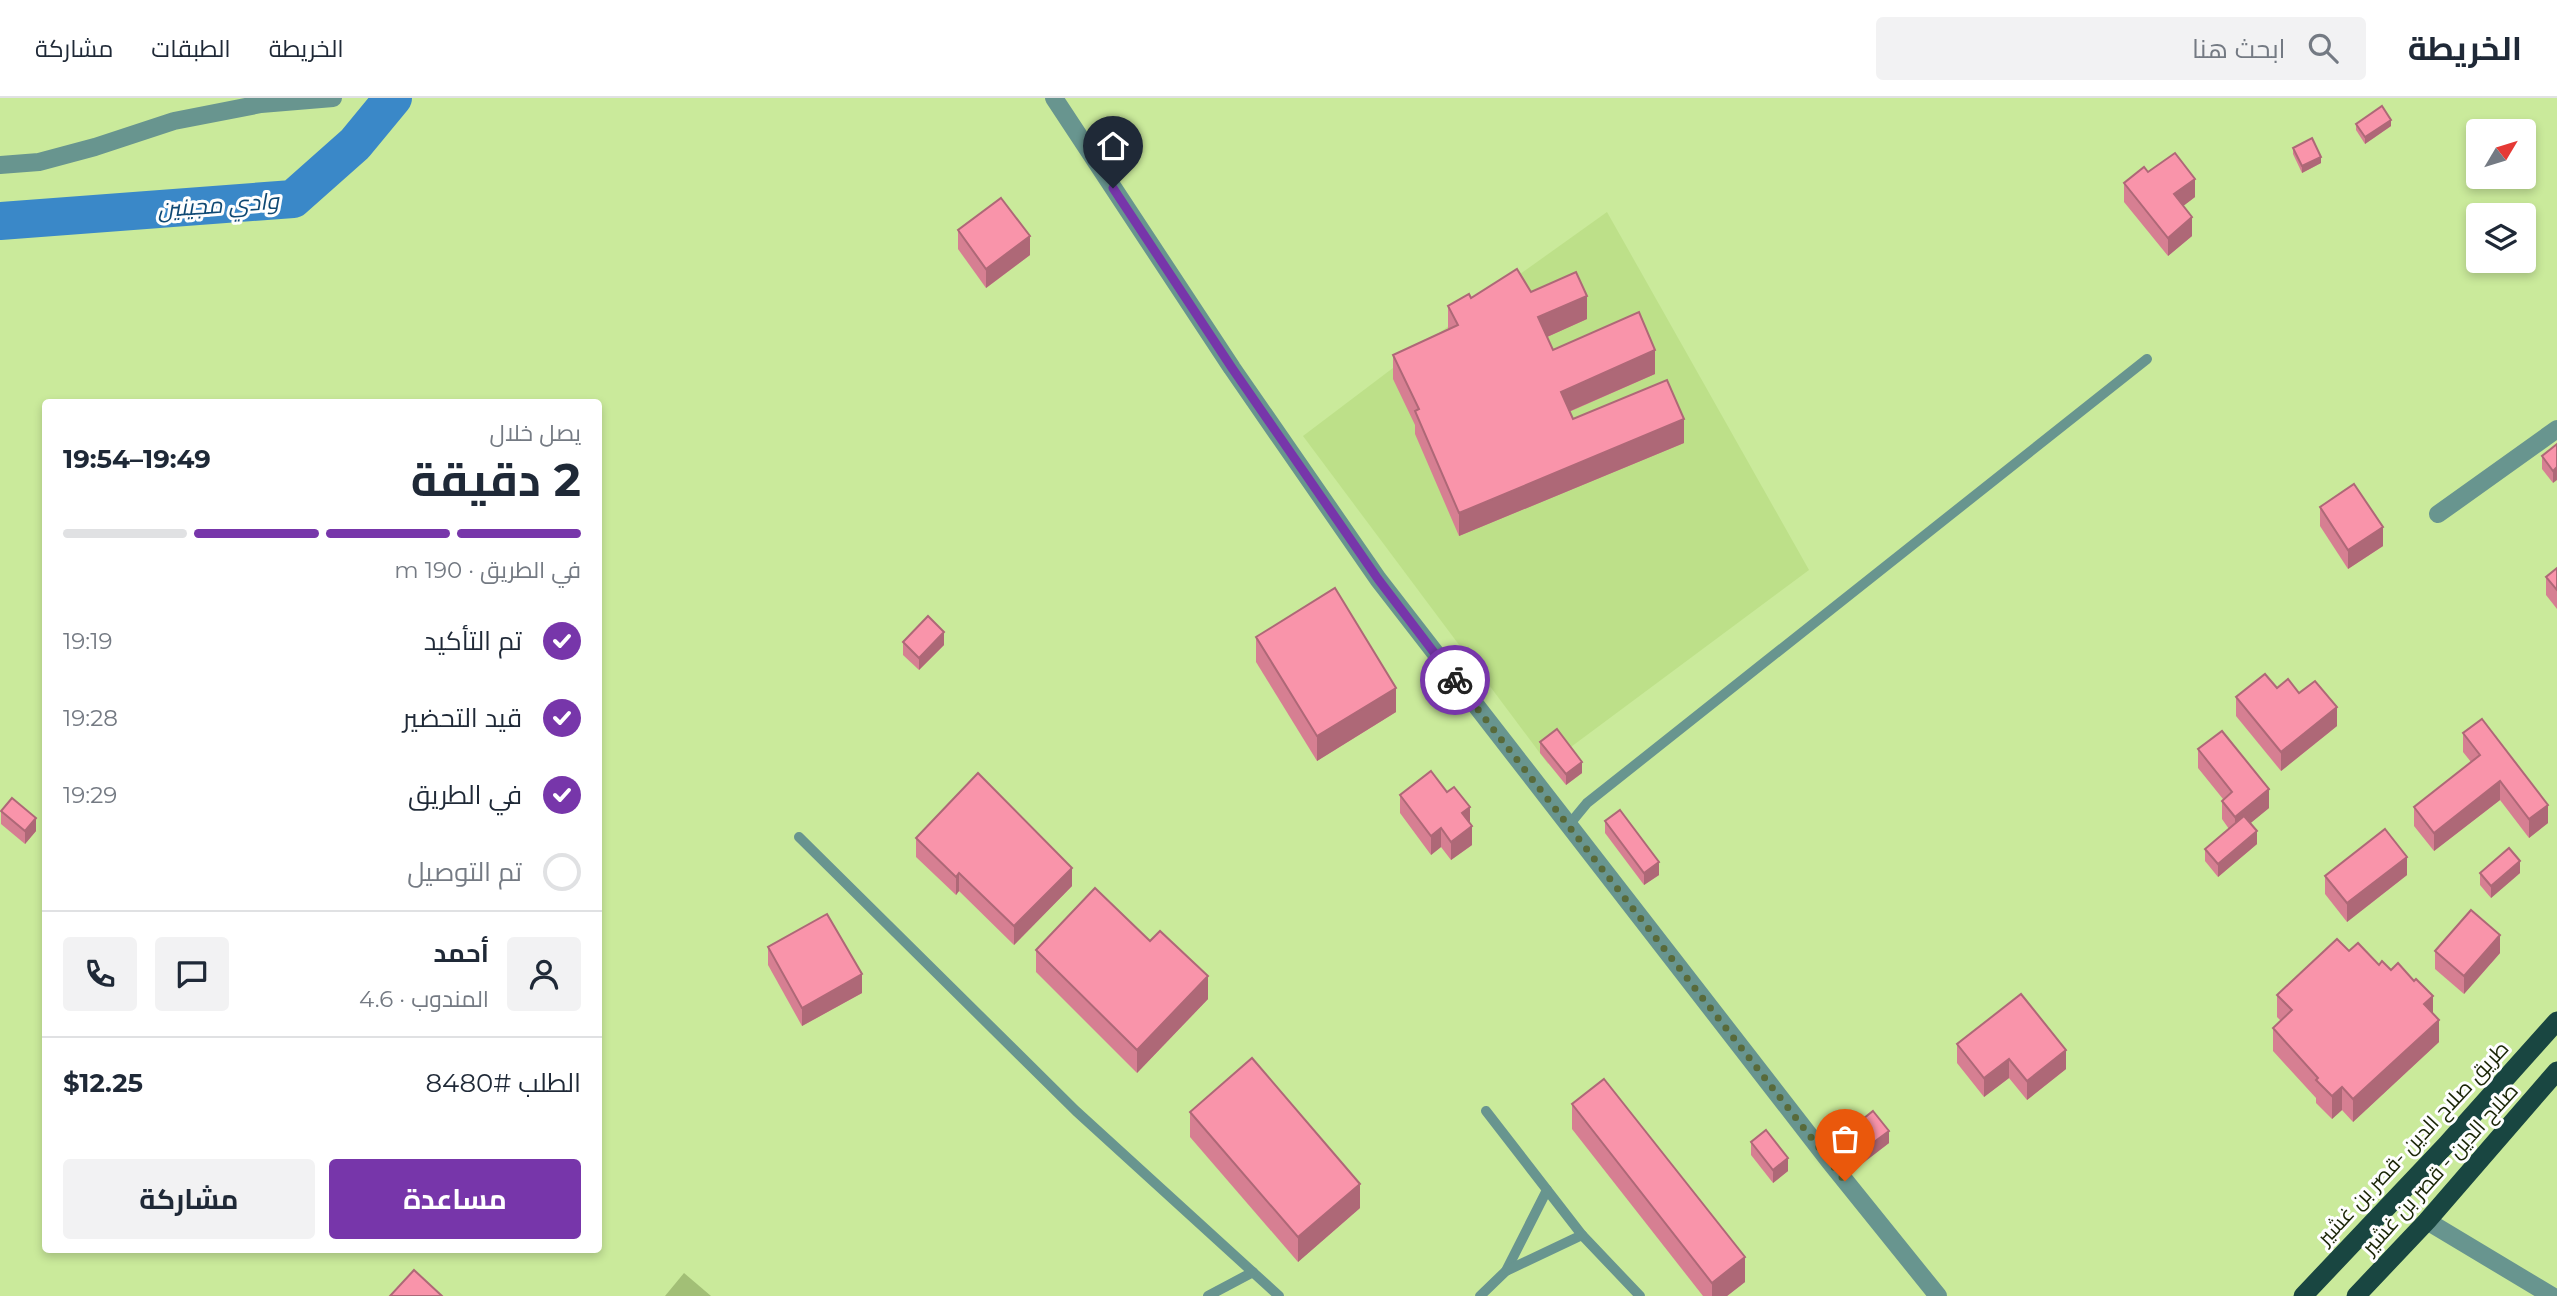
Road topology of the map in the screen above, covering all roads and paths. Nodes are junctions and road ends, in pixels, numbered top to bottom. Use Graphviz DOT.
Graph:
graph roads {
  1 [pos="333,98"];
  2 [pos="1054,98"];
  3 [pos="0,166"];
  4 [pos="2147,359"];
  5 [pos="2557,429"];
  6 [pos="2438,514"];
  7 [pos="1567,826"];
  8 [pos="799,837"];
  9 [pos="2557,1021"];
  10 [pos="2557,1071"];
  11 [pos="1486,1111"];
  12 [pos="1547,1190"];
  13 [pos="2427,1221"];
  14 [pos="1582,1235"];
  15 [pos="1506,1271"];
  16 [pos="1253,1272"];
  17 [pos="1208,1296"];
  18 [pos="1279,1296"];
  19 [pos="1480,1296"];
  20 [pos="1640,1296"];
  21 [pos="1938,1296"];
  22 [pos="2303,1296"];
  23 [pos="2356,1296"];
  24 [pos="2552,1296"];
  1 -- 3 [label="street"];
  2 -- 7 [label="street"];
  4 -- 7 [label="lane"];
  5 -- 6 [label="street"];
  7 -- 21 [label="street"];
  8 -- 16 [label="lane"];
  9 -- 22 [label="highway, طريق صلاح الدين -قصر بن غشير"];
  10 -- 13 [label="highway, صلاح الدين - قصر بن غشير"];
  11 -- 12 [label="lane"];
  12 -- 14 [label="lane"];
  12 -- 15 [label="lane"];
  13 -- 23 [label="highway, صلاح الدين - قصر بن غشير"];
  13 -- 24 [label="street"];
  14 -- 15 [label="lane"];
  14 -- 20 [label="lane"];
  15 -- 19 [label="lane"];
  16 -- 17 [label="lane"];
  16 -- 18 [label="lane"];
}
